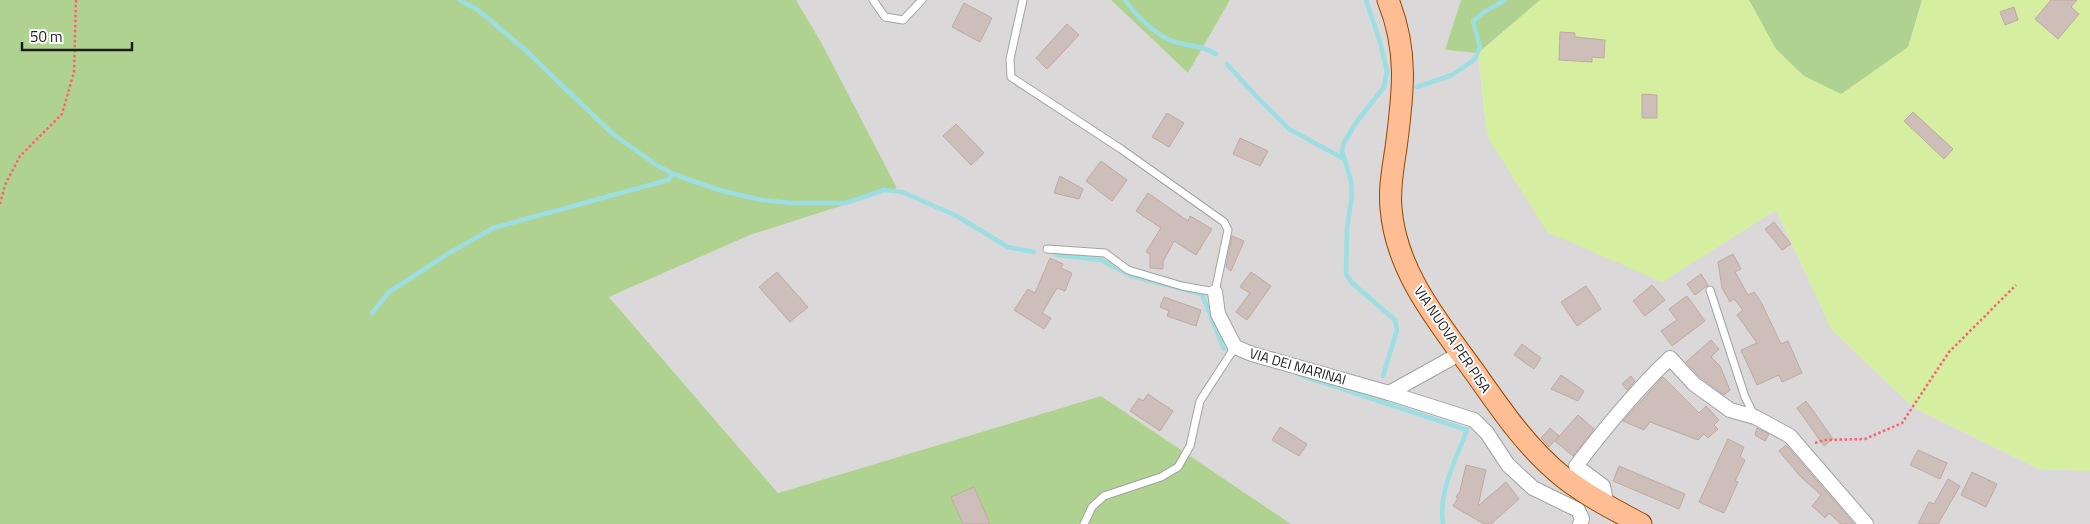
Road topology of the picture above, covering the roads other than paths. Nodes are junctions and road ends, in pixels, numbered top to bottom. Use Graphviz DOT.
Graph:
graph roads {
  1 [pos="873,0"];
  2 [pos="922,0"];
  3 [pos="1023,0"];
  4 [pos="1388,0"];
  5 [pos="1047,249"];
  6 [pos="1710,290"];
  7 [pos="1215,292"];
  8 [pos="1235,347"];
  9 [pos="1461,353"];
  10 [pos="1389,392"];
  11 [pos="1755,417"];
  12 [pos="1607,506"];
  13 [pos="1084,524"];
  14 [pos="1580,524"];
  15 [pos="1641,524"];
  16 [pos="1866,524"];
  1 -- 2 [label="lane"];
  3 -- 7 [label="lane"];
  4 -- 9 [label="main road, VIA NUOVA PER PISA"];
  5 -- 7 [label="lane"];
  6 -- 11 [label="lane"];
  7 -- 8 [label="street, VIA DEI MARINAI"];
  8 -- 10 [label="street, VIA DEI MARINAI"];
  8 -- 13 [label="lane"];
  9 -- 10 [label="street"];
  9 -- 12 [label="main road, VIA NUOVA PER PISA"];
  10 -- 14 [label="street, VIA DEI MARINAI"];
  11 -- 12 [label="street"];
  11 -- 16 [label="street"];
  12 -- 15 [label="main road, VIA NUOVA PER PISA"];
}
